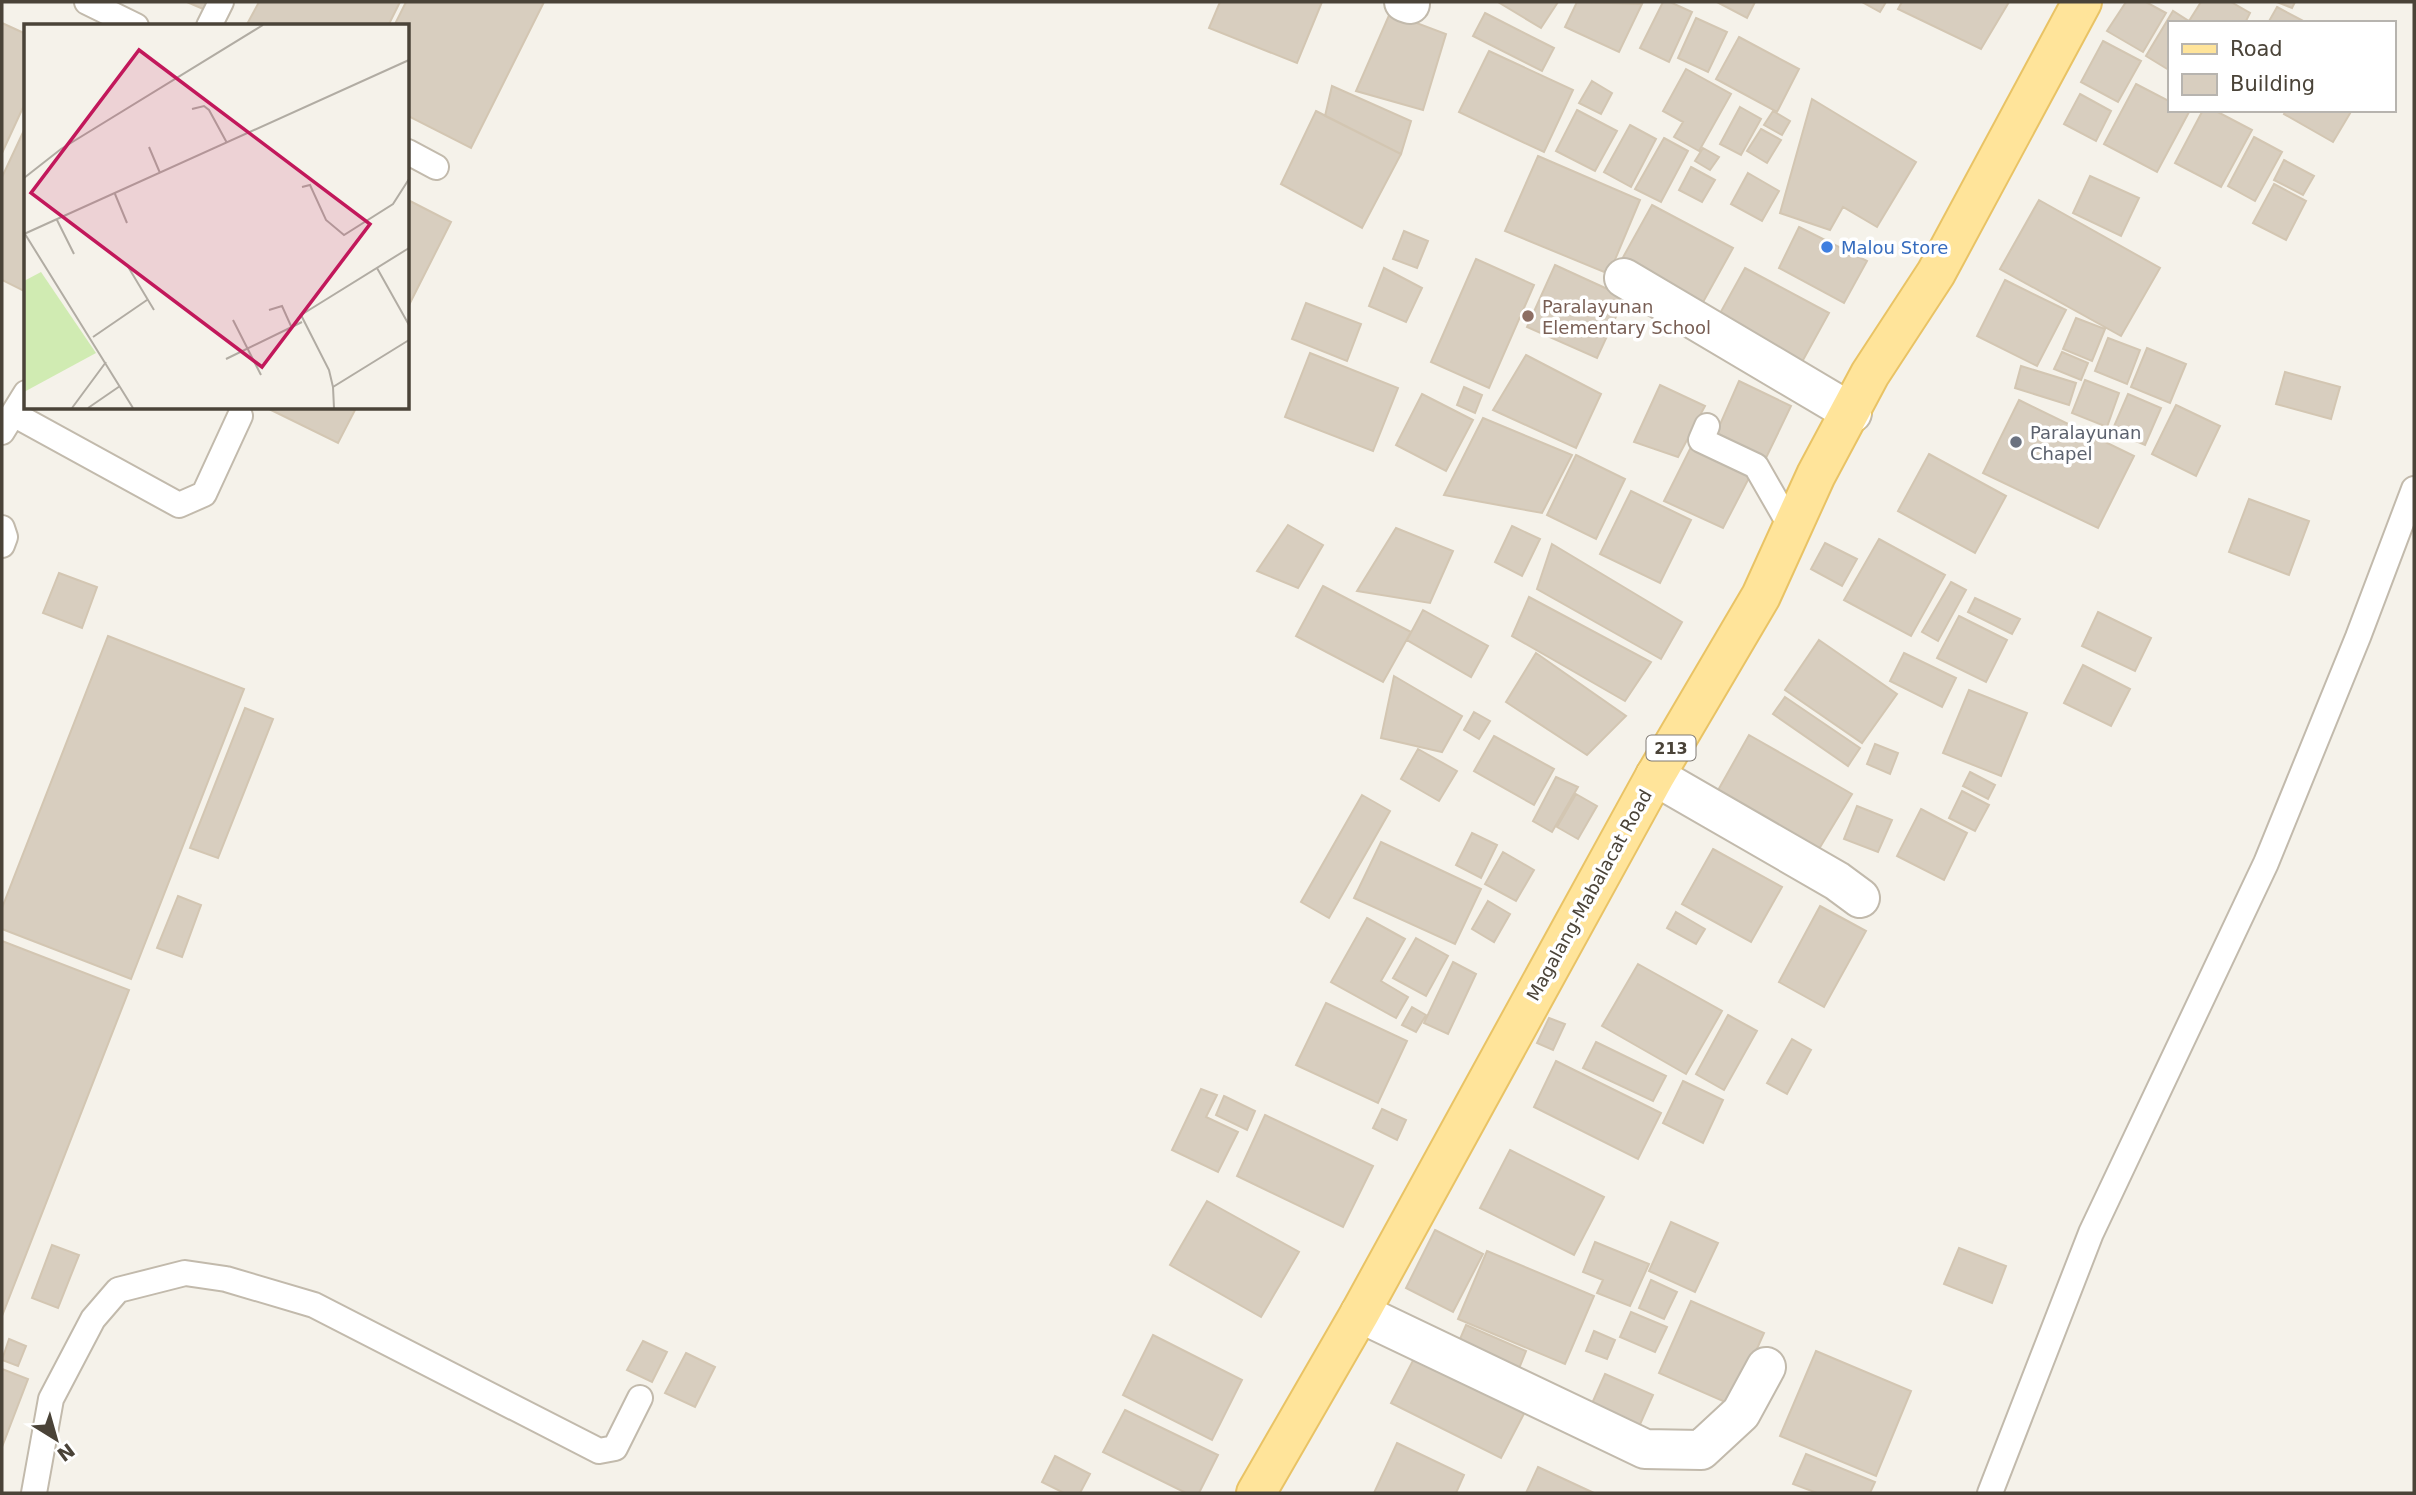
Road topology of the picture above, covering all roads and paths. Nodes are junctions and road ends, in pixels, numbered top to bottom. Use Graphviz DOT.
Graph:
graph roads {
  1 [pos="87,2"];
  2 [pos="221,2"];
  3 [pos="2082,2"];
  4 [pos="132,24"];
  5 [pos="210,24"];
  6 [pos="410,153"];
  7 [pos="436,167"];
  8 [pos="1624,278"];
  9 [pos="1852,413"];
  10 [pos="14,414"];
  11 [pos="240,416"];
  12 [pos="1707,426"];
  13 [pos="2414,489"];
  14 [pos="1791,527"];
  15 [pos="2,528"];
  16 [pos="2,545"];
  17 [pos="1655,776"];
  18 [pos="1860,898"];
  19 [pos="1360,1313"];
  20 [pos="1766,1367"];
  21 [pos="640,1398"];
  22 [pos="34,1493"];
  23 [pos="1256,1493"];
  24 [pos="1990,1493"];
  1 -- 4 [label="lane"];
  2 -- 5 [label="lane"];
  3 -- 9 [label="main road, Magalang-Mabalacat Road / 213"];
  6 -- 7 [label="lane"];
  8 -- 9 [label="street"];
  9 -- 14 [label="main road, Magalang-Mabalacat Road / 213"];
  10 -- 11 [label="lane"];
  12 -- 14 [label="lane"];
  13 -- 24 [label="lane"];
  14 -- 17 [label="main road, Magalang-Mabalacat Road / 213"];
  15 -- 16 [label="lane"];
  17 -- 18 [label="street"];
  17 -- 19 [label="main road, Magalang-Mabalacat Road / 213"];
  19 -- 20 [label="street"];
  19 -- 23 [label="main road, Magalang-Mabalacat Road / 213"];
  21 -- 22 [label="lane"];
}
